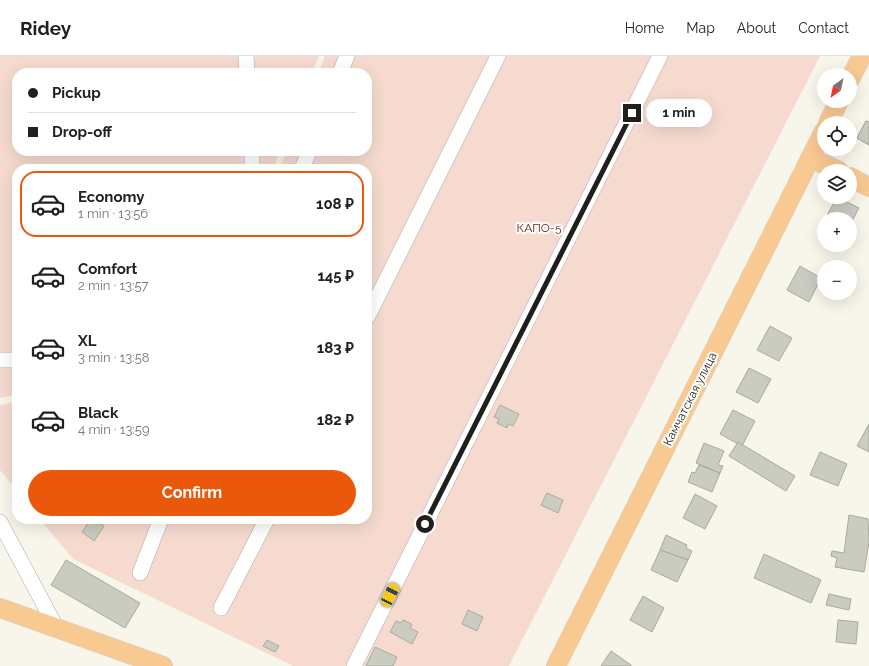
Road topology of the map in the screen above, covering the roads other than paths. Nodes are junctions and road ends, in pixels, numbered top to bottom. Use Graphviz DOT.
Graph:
graph roads {
  1 [pos="246,56"];
  2 [pos="347,56"];
  3 [pos="498,56"];
  4 [pos="660,56"];
  5 [pos="862,56"];
  6 [pos="247,68"];
  7 [pos="342,68"];
  8 [pos="856,68"];
  9 [pos="817,144"];
  10 [pos="810,158"];
  11 [pos="823,164"];
  12 [pos="857,181"];
  13 [pos="869,187"];
  14 [pos="372,308"];
  15 [pos="0,360"];
  16 [pos="12,360"];
  17 [pos="0,522"];
  18 [pos="159,524"];
  19 [pos="264,524"];
  20 [pos="140,573"];
  21 [pos="0,608"];
  22 [pos="222,608"];
  23 [pos="56,627"];
  24 [pos="163,666"];
  25 [pos="354,666"];
  26 [pos="556,666"];
  1 -- 6 [label="street"];
  2 -- 7 [label="street"];
  3 -- 14 [label="street"];
  4 -- 25 [label="street"];
  5 -- 8 [label="main road"];
  9 -- 10 [label="main road, Камчатская улица"];
  10 -- 11 [label="main road"];
  10 -- 26 [label="main road, Камчатская улица"];
  12 -- 13 [label="main road"];
  15 -- 16 [label="street"];
  17 -- 23 [label="street"];
  18 -- 20 [label="street"];
  19 -- 22 [label="street"];
  21 -- 23 [label="main road"];
  23 -- 24 [label="main road"];
}
